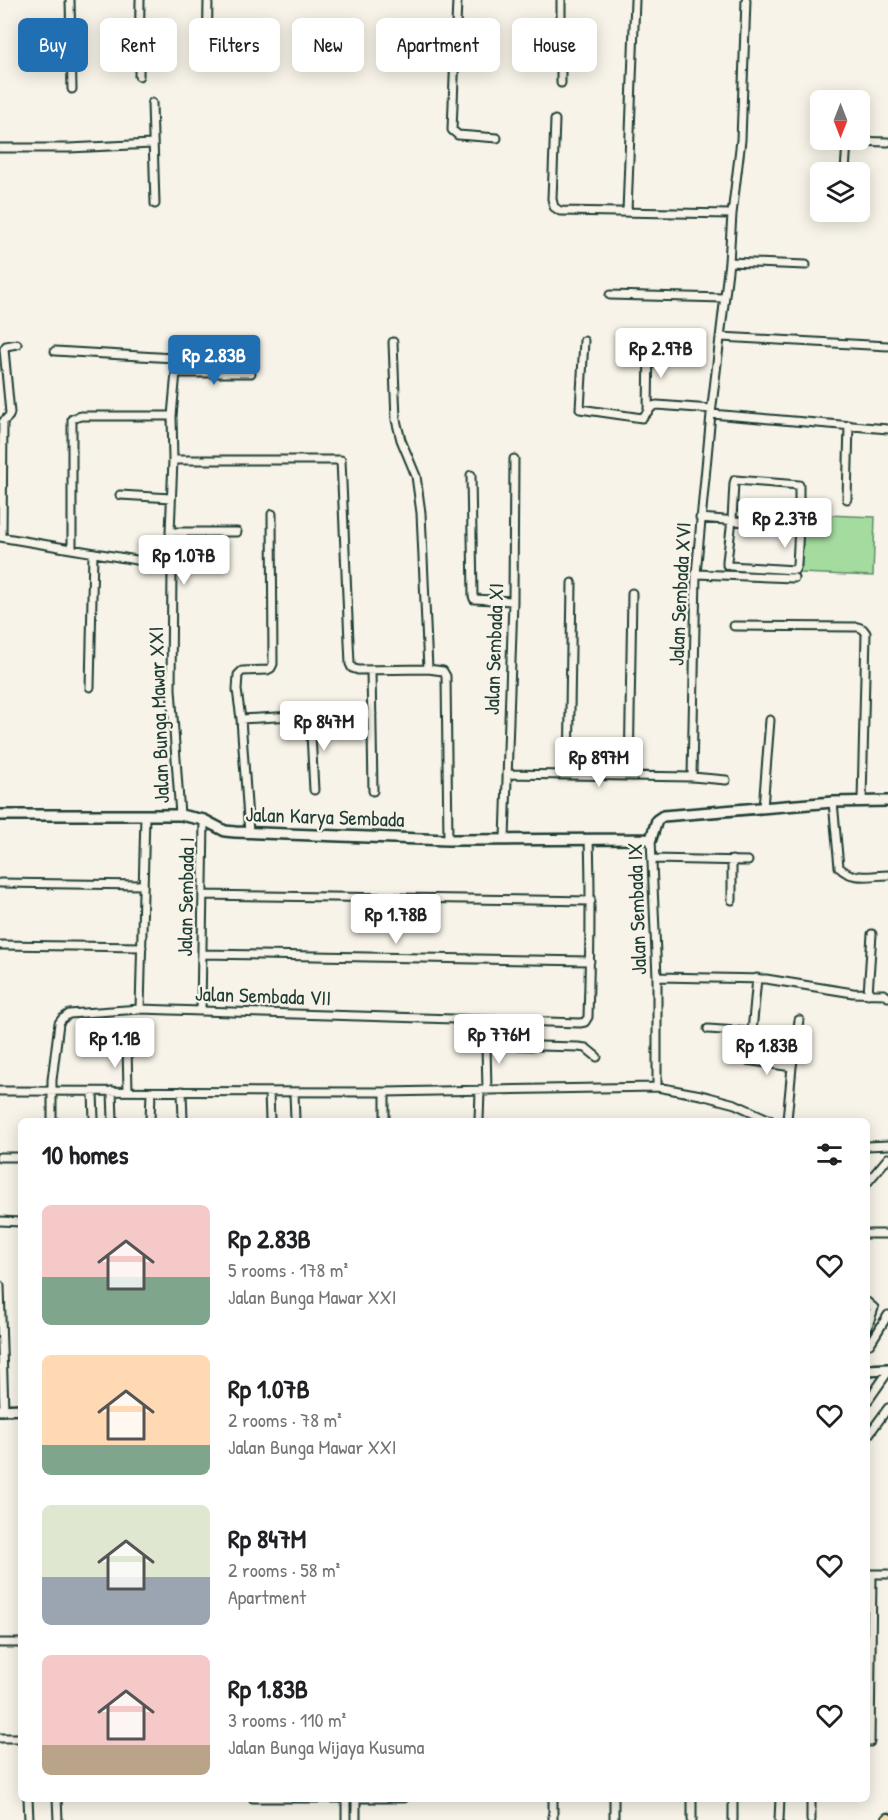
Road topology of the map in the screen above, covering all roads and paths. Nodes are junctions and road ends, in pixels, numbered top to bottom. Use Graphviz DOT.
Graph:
graph roads {
  1 [pos="70,0"];
  2 [pos="140,0"];
  3 [pos="208,0"];
  4 [pos="457,0"];
  5 [pos="561,0"];
  6 [pos="635,0"];
  7 [pos="746,0"];
  8 [pos="208,18"];
  9 [pos="139,76"];
  10 [pos="561,83"];
  11 [pos="72,89"];
  12 [pos="152,104"];
  13 [pos="555,120"];
  14 [pos="497,138"];
  15 [pos="870,141"];
  16 [pos="888,142"];
  17 [pos="152,144"];
  18 [pos="0,148"];
  19 [pos="155,204"];
  20 [pos="627,212"];
  21 [pos="732,214"];
  22 [pos="729,262"];
  23 [pos="806,265"];
  24 [pos="610,295"];
  25 [pos="724,298"];
  26 [pos="721,337"];
  27 [pos="584,341"];
  28 [pos="393,342"];
  29 [pos="17,344"];
  30 [pos="649,346"];
  31 [pos="888,346"];
  32 [pos="56,351"];
  33 [pos="176,373"];
  34 [pos="251,373"];
  35 [pos="648,411"];
  36 [pos="711,411"];
  37 [pos="172,416"];
  38 [pos="849,425"];
  39 [pos="888,429"];
  40 [pos="514,459"];
  41 [pos="173,460"];
  42 [pos="471,475"];
  43 [pos="120,495"];
  44 [pos="171,498"];
  45 [pos="847,499"];
  46 [pos="273,514"];
  47 [pos="700,518"];
  48 [pos="732,520"];
  49 [pos="799,526"];
  50 [pos="170,532"];
  51 [pos="237,532"];
  52 [pos="1,537"];
  53 [pos="72,548"];
  54 [pos="93,553"];
  55 [pos="172,566"];
  56 [pos="696,574"];
  57 [pos="794,578"];
  58 [pos="572,583"];
  59 [pos="632,593"];
  60 [pos="513,600"];
  61 [pos="734,626"];
  62 [pos="428,669"];
  63 [pos="371,670"];
  64 [pos="90,687"];
  65 [pos="372,714"];
  66 [pos="310,715"];
  67 [pos="241,719"];
  68 [pos="770,720"];
  69 [pos="507,774"];
  70 [pos="569,775"];
  71 [pos="630,776"];
  72 [pos="692,777"];
  73 [pos="726,780"];
  74 [pos="314,790"];
  75 [pos="373,791"];
  76 [pos="862,801"];
  77 [pos="888,801"];
  78 [pos="833,802"];
  79 [pos="763,808"];
  80 [pos="0,814"];
  81 [pos="145,815"];
  82 [pos="180,815"];
  83 [pos="204,820"];
  84 [pos="249,833"];
  85 [pos="506,839"];
  86 [pos="589,839"];
  87 [pos="651,839"];
  88 [pos="448,840"];
  89 [pos="652,859"];
  90 [pos="732,860"];
  91 [pos="748,861"];
  92 [pos="888,875"];
  93 [pos="0,883"];
  94 [pos="143,885"];
  95 [pos="203,895"];
  96 [pos="732,900"];
  97 [pos="591,901"];
  98 [pos="872,934"];
  99 [pos="0,945"];
  100 [pos="142,947"];
  101 [pos="202,954"];
  102 [pos="590,961"];
  103 [pos="657,977"];
  104 [pos="757,978"];
  105 [pos="868,994"];
  106 [pos="887,997"];
  107 [pos="140,1009"];
  108 [pos="201,1011"];
  109 [pos="799,1020"];
  110 [pos="708,1029"];
  111 [pos="467,1044"];
  112 [pos="486,1046"];
  113 [pos="127,1047"];
  114 [pos="597,1057"];
  115 [pos="746,1060"];
  116 [pos="792,1067"];
  117 [pos="657,1087"];
  118 [pos="112,1091"];
  119 [pos="128,1091"];
  120 [pos="182,1091"];
  121 [pos="483,1091"];
  122 [pos="0,1092"];
  123 [pos="52,1092"];
  124 [pos="93,1092"];
  125 [pos="151,1092"];
  126 [pos="269,1092"];
  127 [pos="294,1092"];
  128 [pos="385,1092"];
  129 [pos="52,1118"];
  130 [pos="94,1118"];
  131 [pos="113,1118"];
  132 [pos="150,1118"];
  133 [pos="183,1118"];
  134 [pos="270,1118"];
  135 [pos="295,1118"];
  136 [pos="385,1118"];
  137 [pos="479,1118"];
  138 [pos="766,1118"];
  139 [pos="787,1118"];
  140 [pos="888,1145"];
  141 [pos="870,1146"];
  142 [pos="0,1157"];
  143 [pos="18,1157"];
  144 [pos="888,1158"];
  145 [pos="870,1179"];
  146 [pos="0,1221"];
  147 [pos="18,1222"];
  148 [pos="870,1234"];
  149 [pos="888,1234"];
  150 [pos="0,1286"];
  151 [pos="0,1295"];
  152 [pos="870,1305"];
  153 [pos="888,1315"];
  154 [pos="870,1320"];
  155 [pos="870,1344"];
  156 [pos="870,1370"];
  157 [pos="888,1370"];
  158 [pos="870,1397"];
  159 [pos="888,1408"];
  160 [pos="18,1409"];
  161 [pos="2,1410"];
  162 [pos="870,1433"];
  163 [pos="870,1574"];
  164 [pos="888,1574"];
  165 [pos="0,1643"];
  166 [pos="18,1644"];
  167 [pos="0,1738"];
  168 [pos="18,1738"];
  169 [pos="28,1802"];
  170 [pos="57,1802"];
  171 [pos="346,1802"];
  172 [pos="356,1802"];
  173 [pos="553,1802"];
  174 [pos="614,1802"];
  175 [pos="692,1802"];
  176 [pos="733,1802"];
  177 [pos="780,1802"];
  178 [pos="811,1802"];
  179 [pos="28,1820"];
  180 [pos="58,1820"];
  181 [pos="346,1820"];
  182 [pos="356,1820"];
  183 [pos="553,1820"];
  184 [pos="614,1820"];
  185 [pos="692,1820"];
  186 [pos="733,1820"];
  187 [pos="779,1820"];
  188 [pos="811,1820"];
  1 -- 11 [label="street"];
  2 -- 9 [label="street"];
  3 -- 8 [label="street"];
  4 -- 14 [label="street"];
  5 -- 10 [label="street"];
  6 -- 20 [label="street"];
  7 -- 21 [label="street, Jalan Sembada XVI"];
  12 -- 17 [label="street"];
  13 -- 20 [label="street"];
  15 -- 16 [label="street"];
  17 -- 18 [label="street"];
  17 -- 19 [label="street"];
  20 -- 21 [label="street"];
  21 -- 22 [label="street, Jalan Sembada XVI"];
  22 -- 23 [label="street"];
  22 -- 25 [label="street, Jalan Sembada XVI"];
  24 -- 25 [label="street"];
  25 -- 26 [label="street, Jalan Sembada XVI"];
  26 -- 31 [label="street"];
  26 -- 36 [label="street, Jalan Sembada XVI"];
  27 -- 35 [label="street"];
  28 -- 62 [label="street"];
  29 -- 52 [label="street"];
  30 -- 35 [label="street"];
  32 -- 33 [label="street, Jalan Bunga Mawar XXI"];
  33 -- 34 [label="street"];
  33 -- 37 [label="street, Jalan Bunga Mawar XXI"];
  35 -- 36 [label="street"];
  36 -- 38 [label="street"];
  36 -- 47 [label="street, Jalan Sembada XVI"];
  37 -- 41 [label="street, Jalan Bunga Mawar XXI"];
  37 -- 53 [label="street"];
  38 -- 39 [label="street"];
  38 -- 45 [label="street"];
  40 -- 60 [label="street, Jalan Sembada XI"];
  41 -- 44 [label="street, Jalan Bunga Mawar XXI"];
  41 -- 63 [label="street"];
  42 -- 60 [label="street"];
  43 -- 44 [label="street"];
  44 -- 50 [label="street, Jalan Bunga Mawar XXI"];
  46 -- 67 [label="street"];
  47 -- 48 [label="street"];
  47 -- 56 [label="street, Jalan Sembada XVI"];
  48 -- 49 [label="street"];
  48 -- 49 [label="street"];
  48 -- 49 [label="street"];
  50 -- 51 [label="street"];
  50 -- 55 [label="street, Jalan Bunga Mawar XXI"];
  52 -- 53 [label="street"];
  53 -- 54 [label="street"];
  54 -- 55 [label="street"];
  54 -- 64 [label="street"];
  55 -- 82 [label="street, Jalan Bunga Mawar XXI"];
  56 -- 57 [label="street"];
  56 -- 72 [label="street, Jalan Sembada XVI"];
  58 -- 70 [label="street"];
  59 -- 71 [label="street"];
  60 -- 69 [label="street, Jalan Sembada XI"];
  61 -- 76 [label="street"];
  62 -- 63 [label="street"];
  62 -- 88 [label="street"];
  63 -- 65 [label="street"];
  65 -- 66 [label="street"];
  65 -- 75 [label="street"];
  66 -- 67 [label="street"];
  66 -- 74 [label="street"];
  67 -- 84 [label="street"];
  68 -- 79 [label="street"];
  69 -- 70 [label="street"];
  69 -- 85 [label="street, Jalan Sembada XI"];
  70 -- 71 [label="street"];
  71 -- 72 [label="street"];
  72 -- 73 [label="street"];
  76 -- 77 [label="street, Jalan Sembada IX"];
  76 -- 78 [label="street, Jalan Sembada IX"];
  78 -- 79 [label="street, Jalan Sembada IX"];
  78 -- 92 [label="street"];
  79 -- 87 [label="street, Jalan Sembada IX"];
  80 -- 81 [label="street, Jalan Karya Sembada"];
  81 -- 82 [label="street, Jalan Karya Sembada"];
  81 -- 94 [label="street"];
  82 -- 83 [label="street, Jalan Karya Sembada"];
  83 -- 84 [label="street, Jalan Karya Sembada"];
  83 -- 95 [label="street, Jalan Sembada I"];
  84 -- 88 [label="street, Jalan Karya Sembada"];
  85 -- 86 [label="street, Jalan Karya Sembada"];
  85 -- 88 [label="street, Jalan Karya Sembada"];
  86 -- 87 [label="street, Jalan Karya Sembada"];
  86 -- 97 [label="street"];
  87 -- 89 [label="street, Jalan Sembada IX"];
  89 -- 90 [label="street"];
  89 -- 103 [label="street, Jalan Sembada IX"];
  90 -- 91 [label="street"];
  90 -- 96 [label="street"];
  93 -- 94 [label="street"];
  94 -- 100 [label="street"];
  95 -- 97 [label="street"];
  95 -- 101 [label="street, Jalan Sembada I"];
  97 -- 102 [label="street"];
  98 -- 105 [label="street"];
  99 -- 100 [label="street"];
  100 -- 107 [label="street"];
  101 -- 102 [label="street"];
  101 -- 108 [label="street, Jalan Sembada I"];
  102 -- 108 [label="street, Jalan Sembada VII"];
  103 -- 104 [label="street"];
  103 -- 117 [label="street, Jalan Sembada IX"];
  104 -- 105 [label="street"];
  104 -- 110 [label="street"];
  105 -- 106 [label="street"];
  107 -- 108 [label="street, Jalan Sembada VII"];
  107 -- 123 [label="street, Jalan Sembada VII"];
  109 -- 116 [label="street"];
  111 -- 112 [label="street"];
  112 -- 114 [label="street"];
  112 -- 121 [label="street"];
  113 -- 119 [label="street"];
  115 -- 116 [label="street"];
  116 -- 139 [label="street"];
  117 -- 121 [label="street"];
  117 -- 138 [label="street"];
  118 -- 119 [label="street"];
  118 -- 124 [label="street"];
  118 -- 131 [label="street"];
  119 -- 125 [label="street"];
  120 -- 125 [label="street"];
  120 -- 126 [label="street"];
  120 -- 133 [label="street"];
  121 -- 128 [label="street"];
  121 -- 137 [label="street"];
  122 -- 123 [label="street"];
  123 -- 124 [label="street"];
  123 -- 129 [label="street"];
  124 -- 130 [label="street"];
  125 -- 132 [label="street"];
  126 -- 127 [label="street"];
  126 -- 134 [label="street"];
  127 -- 128 [label="street"];
  127 -- 135 [label="street"];
  128 -- 136 [label="street"];
  140 -- 141 [label="street"];
  142 -- 143 [label="street"];
  144 -- 145 [label="street"];
  146 -- 147 [label="street"];
  148 -- 149 [label="street"];
  150 -- 151 [label="street"];
  151 -- 161 [label="street"];
  152 -- 154 [label="street"];
  153 -- 155 [label="street"];
  156 -- 157 [label="street"];
  157 -- 158 [label="street"];
  159 -- 162 [label="street"];
  160 -- 161 [label="street"];
  163 -- 164 [label="street"];
  165 -- 166 [label="street"];
  167 -- 168 [label="street"];
  169 -- 179 [label="street"];
  170 -- 180 [label="street"];
  171 -- 181 [label="street"];
  172 -- 182 [label="street"];
  173 -- 183 [label="street"];
  174 -- 184 [label="street"];
  175 -- 185 [label="street"];
  176 -- 186 [label="street"];
  177 -- 187 [label="street"];
  178 -- 188 [label="street"];
}
